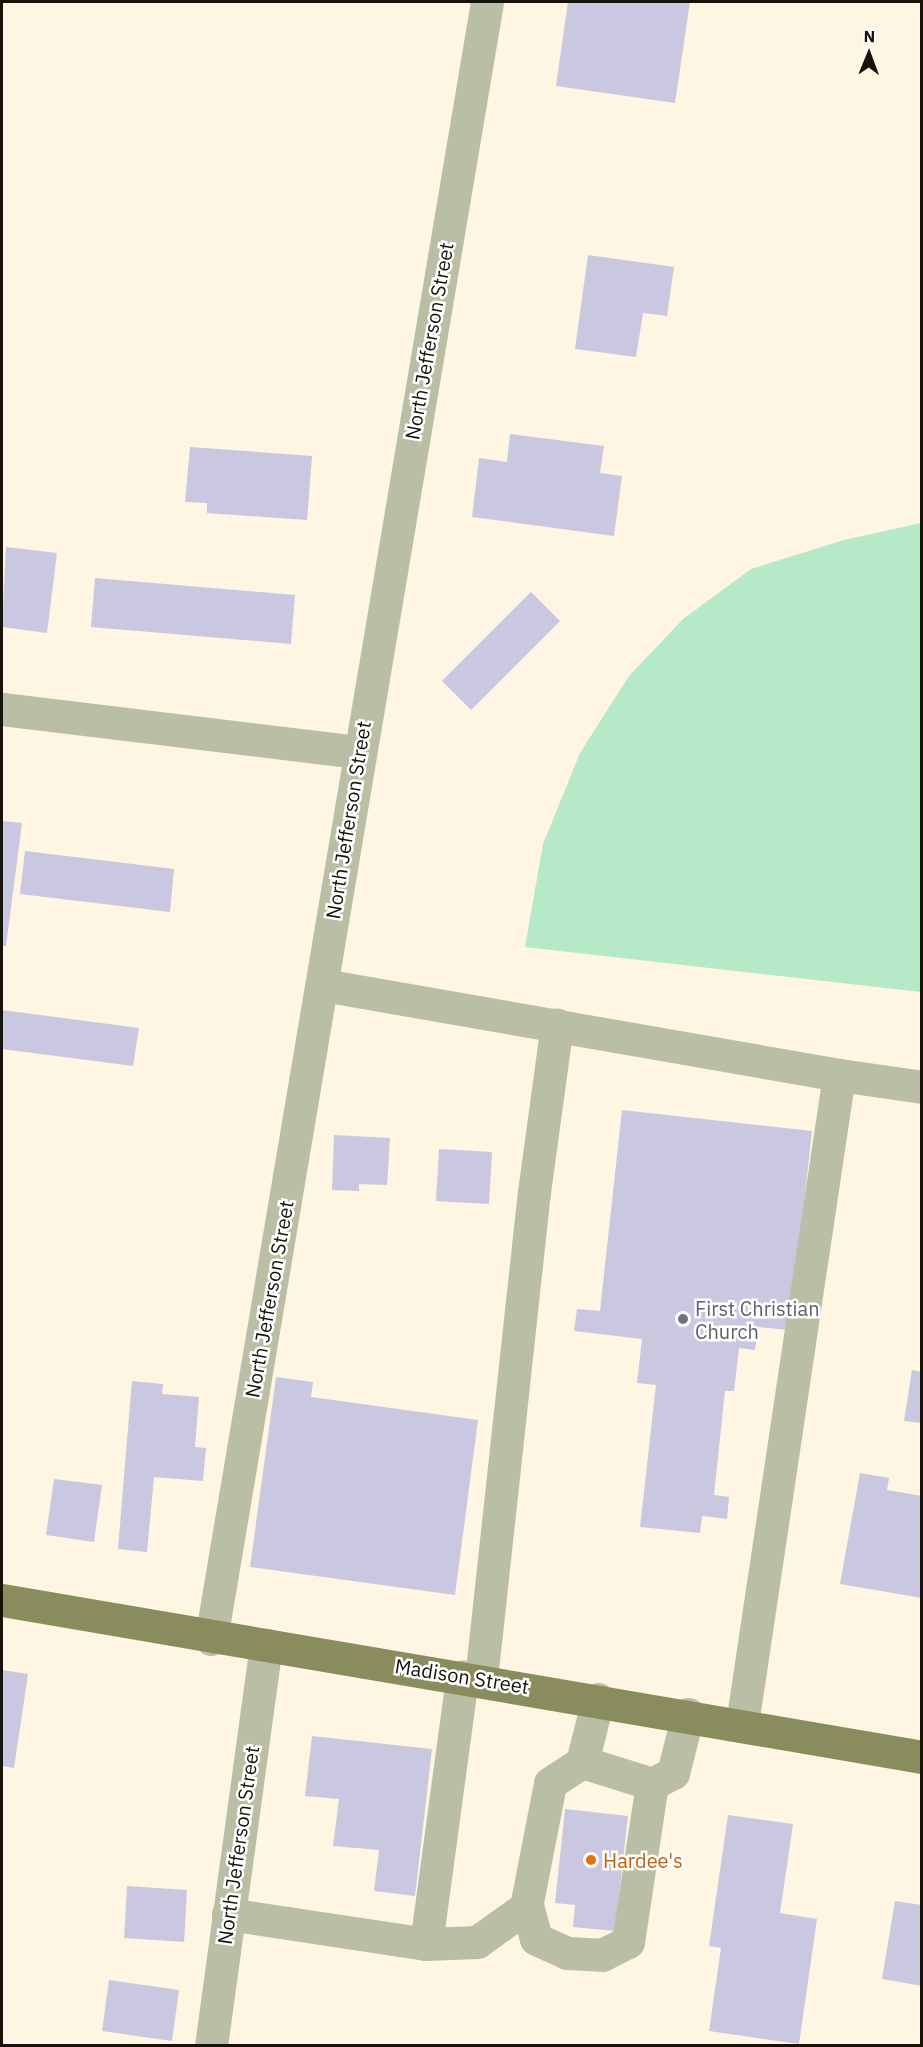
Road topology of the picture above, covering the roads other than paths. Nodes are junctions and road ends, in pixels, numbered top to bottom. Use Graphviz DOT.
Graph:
graph roads {
  1 [pos="488,2"];
  2 [pos="2,709"];
  3 [pos="359,752"];
  4 [pos="323,985"];
  5 [pos="557,1025"];
  6 [pos="839,1075"];
  7 [pos="921,1087"];
  8 [pos="2,1600"];
  9 [pos="211,1639"];
  10 [pos="266,1645"];
  11 [pos="471,1678"];
  12 [pos="598,1699"];
  13 [pos="688,1714"];
  14 [pos="741,1724"];
  15 [pos="921,1757"];
  16 [pos="582,1762"];
  17 [pos="652,1784"];
  18 [pos="527,1905"];
  19 [pos="228,1914"];
  20 [pos="426,1944"];
  21 [pos="211,2046"];
  1 -- 3 [label="street, North Jefferson Street"];
  2 -- 3 [label="street"];
  3 -- 4 [label="street, North Jefferson Street"];
  4 -- 5 [label="street"];
  4 -- 9 [label="street, North Jefferson Street"];
  5 -- 6 [label="street"];
  5 -- 11 [label="street"];
  6 -- 7 [label="street"];
  6 -- 14 [label="street"];
  8 -- 9 [label="main road, Madison Street"];
  9 -- 10 [label="main road, Madison Street"];
  10 -- 11 [label="main road, Madison Street"];
  10 -- 19 [label="street, North Jefferson Street"];
  11 -- 12 [label="main road, Madison Street"];
  11 -- 20 [label="street"];
  12 -- 13 [label="main road, Madison Street"];
  12 -- 16 [label="street"];
  13 -- 14 [label="main road, Madison Street"];
  13 -- 17 [label="street"];
  14 -- 15 [label="main road, Madison Street"];
  16 -- 17 [label="street"];
  16 -- 18 [label="street"];
  17 -- 18 [label="street"];
  18 -- 20 [label="street"];
  19 -- 20 [label="street"];
  19 -- 21 [label="street, North Jefferson Street"];
}
